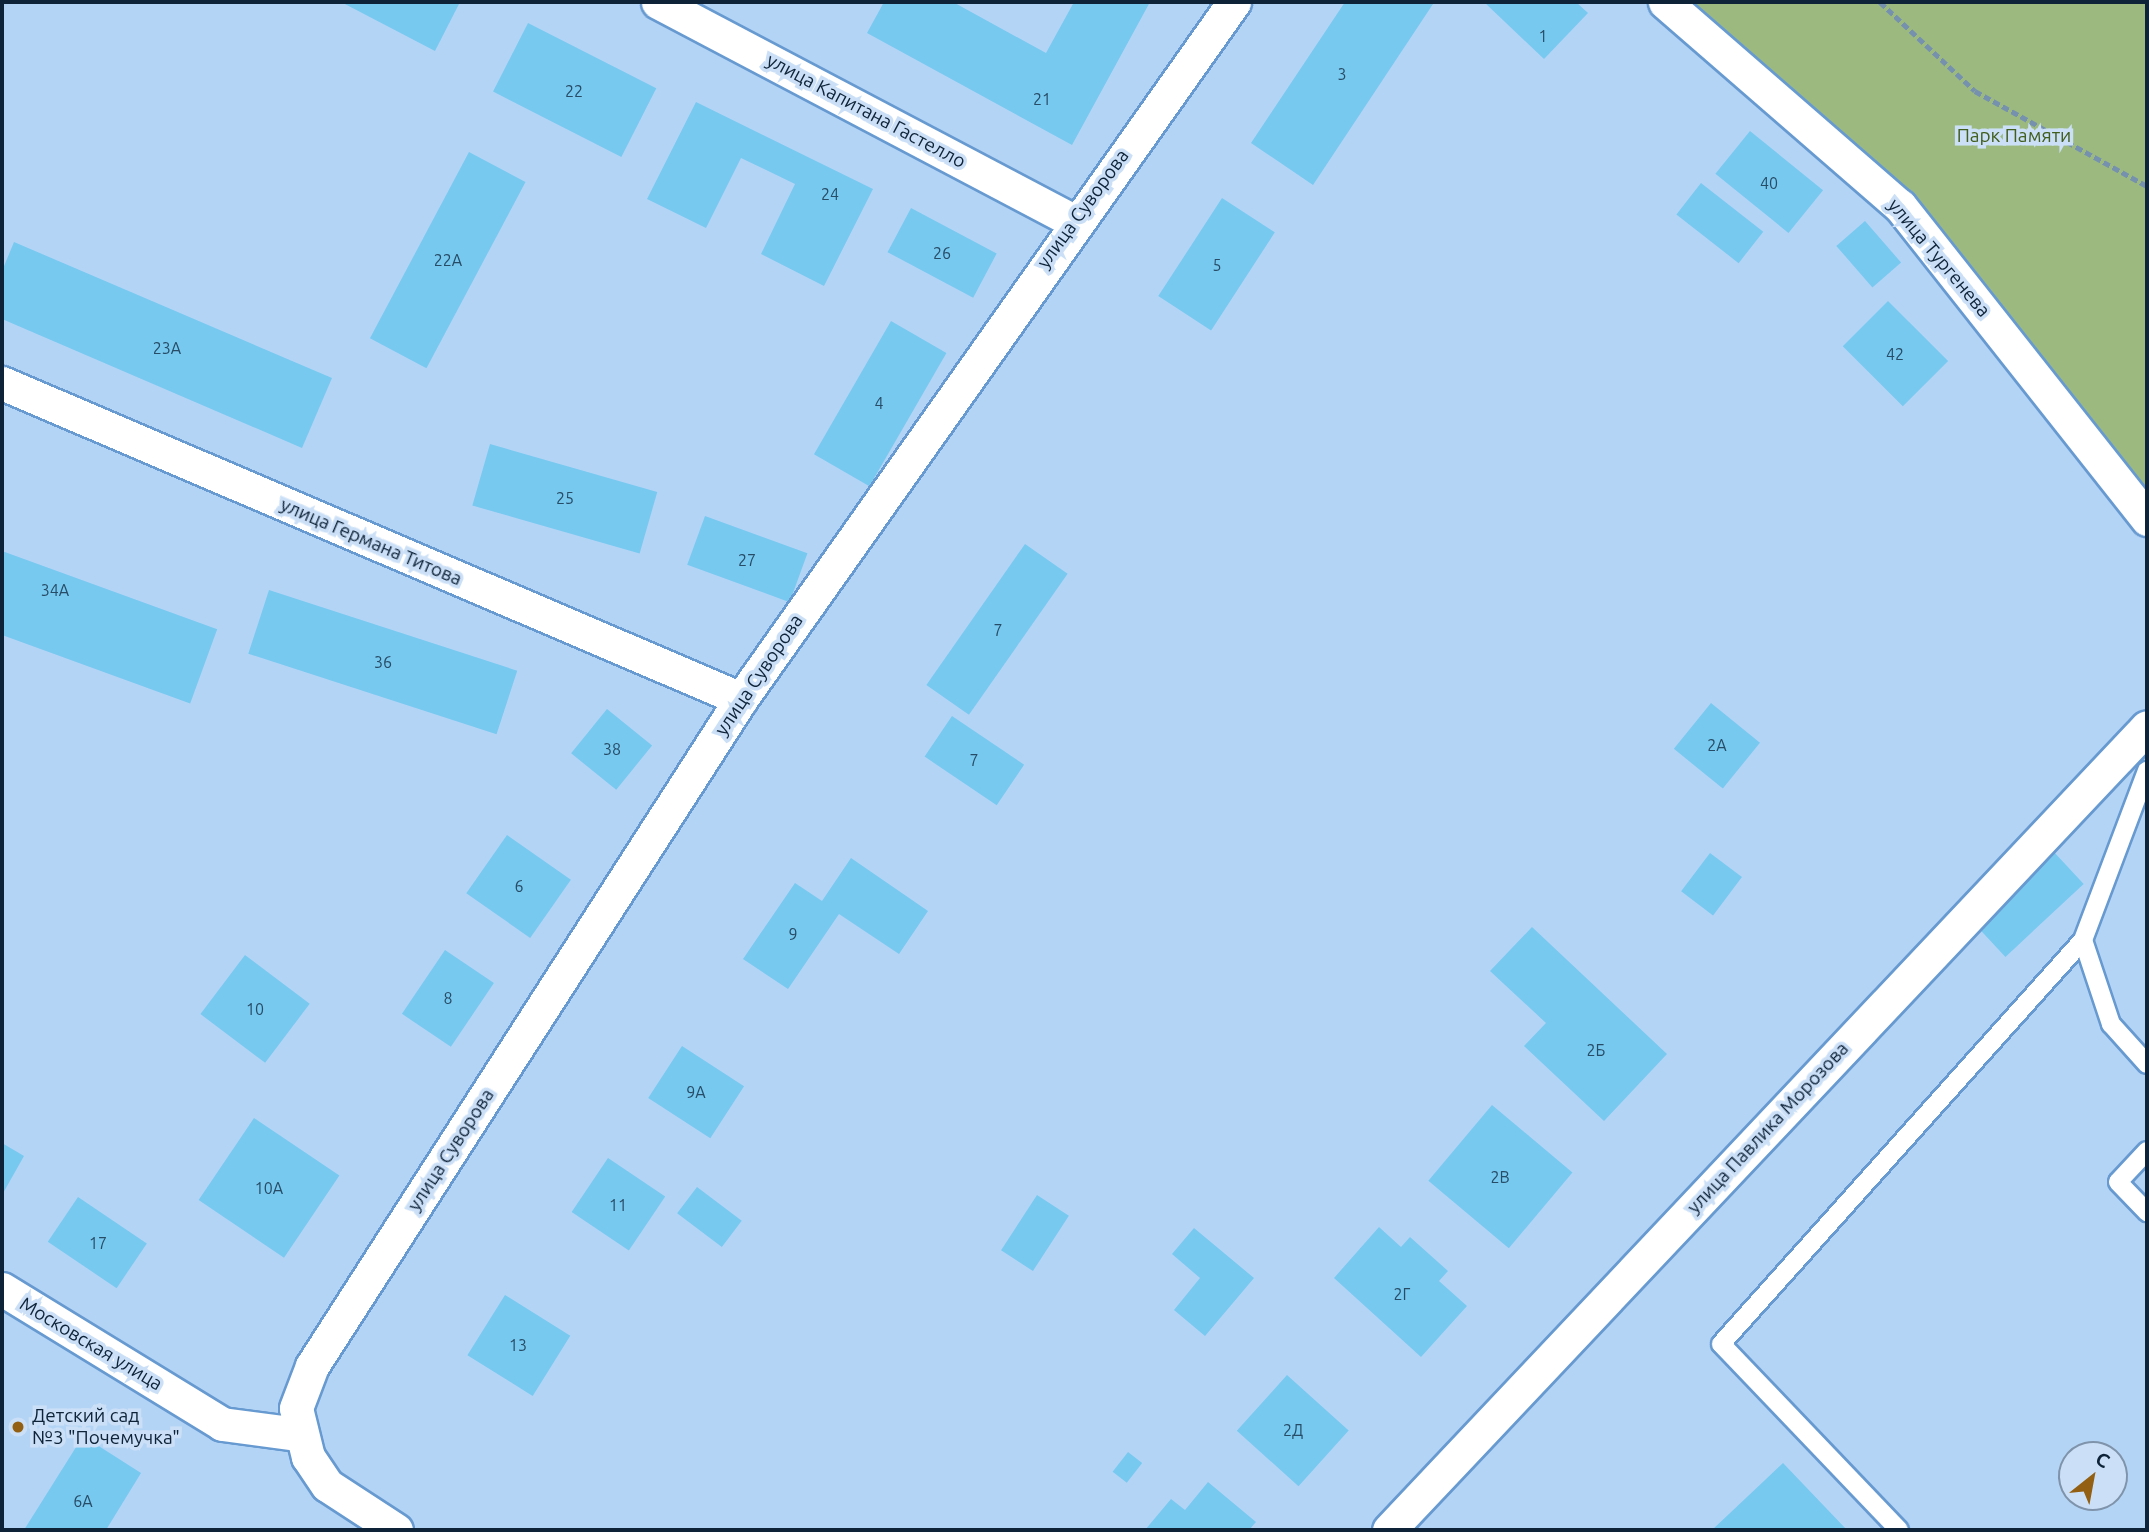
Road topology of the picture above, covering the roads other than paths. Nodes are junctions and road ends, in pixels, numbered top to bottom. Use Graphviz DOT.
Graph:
graph roads {
  1 [pos="658,2"];
  2 [pos="1234,2"];
  3 [pos="1665,2"];
  4 [pos="1074,221"];
  5 [pos="2,383"];
  6 [pos="2147,519"];
  7 [pos="741,699"];
  8 [pos="2147,727"];
  9 [pos="2147,771"];
  10 [pos="2083,940"];
  11 [pos="2147,1064"];
  12 [pos="2147,1151"];
  13 [pos="2147,1212"];
  14 [pos="2,1289"];
  15 [pos="298,1434"];
  16 [pos="396,1530"];
  17 [pos="1389,1530"];
  18 [pos="1899,1530"];
  1 -- 4 [label="street, улица Капитана Гастелло"];
  2 -- 4 [label="street, улица Суворова"];
  3 -- 6 [label="street, улица Тургенева"];
  4 -- 7 [label="street, улица Суворова"];
  5 -- 7 [label="street, улица Германа Титова"];
  7 -- 15 [label="street, улица Суворова"];
  8 -- 17 [label="street, улица Павлика Морозова"];
  9 -- 10 [label="lane"];
  10 -- 11 [label="lane"];
  10 -- 18 [label="lane"];
  12 -- 13 [label="lane"];
  14 -- 15 [label="street, Московская улица"];
  15 -- 16 [label="street"];
}
